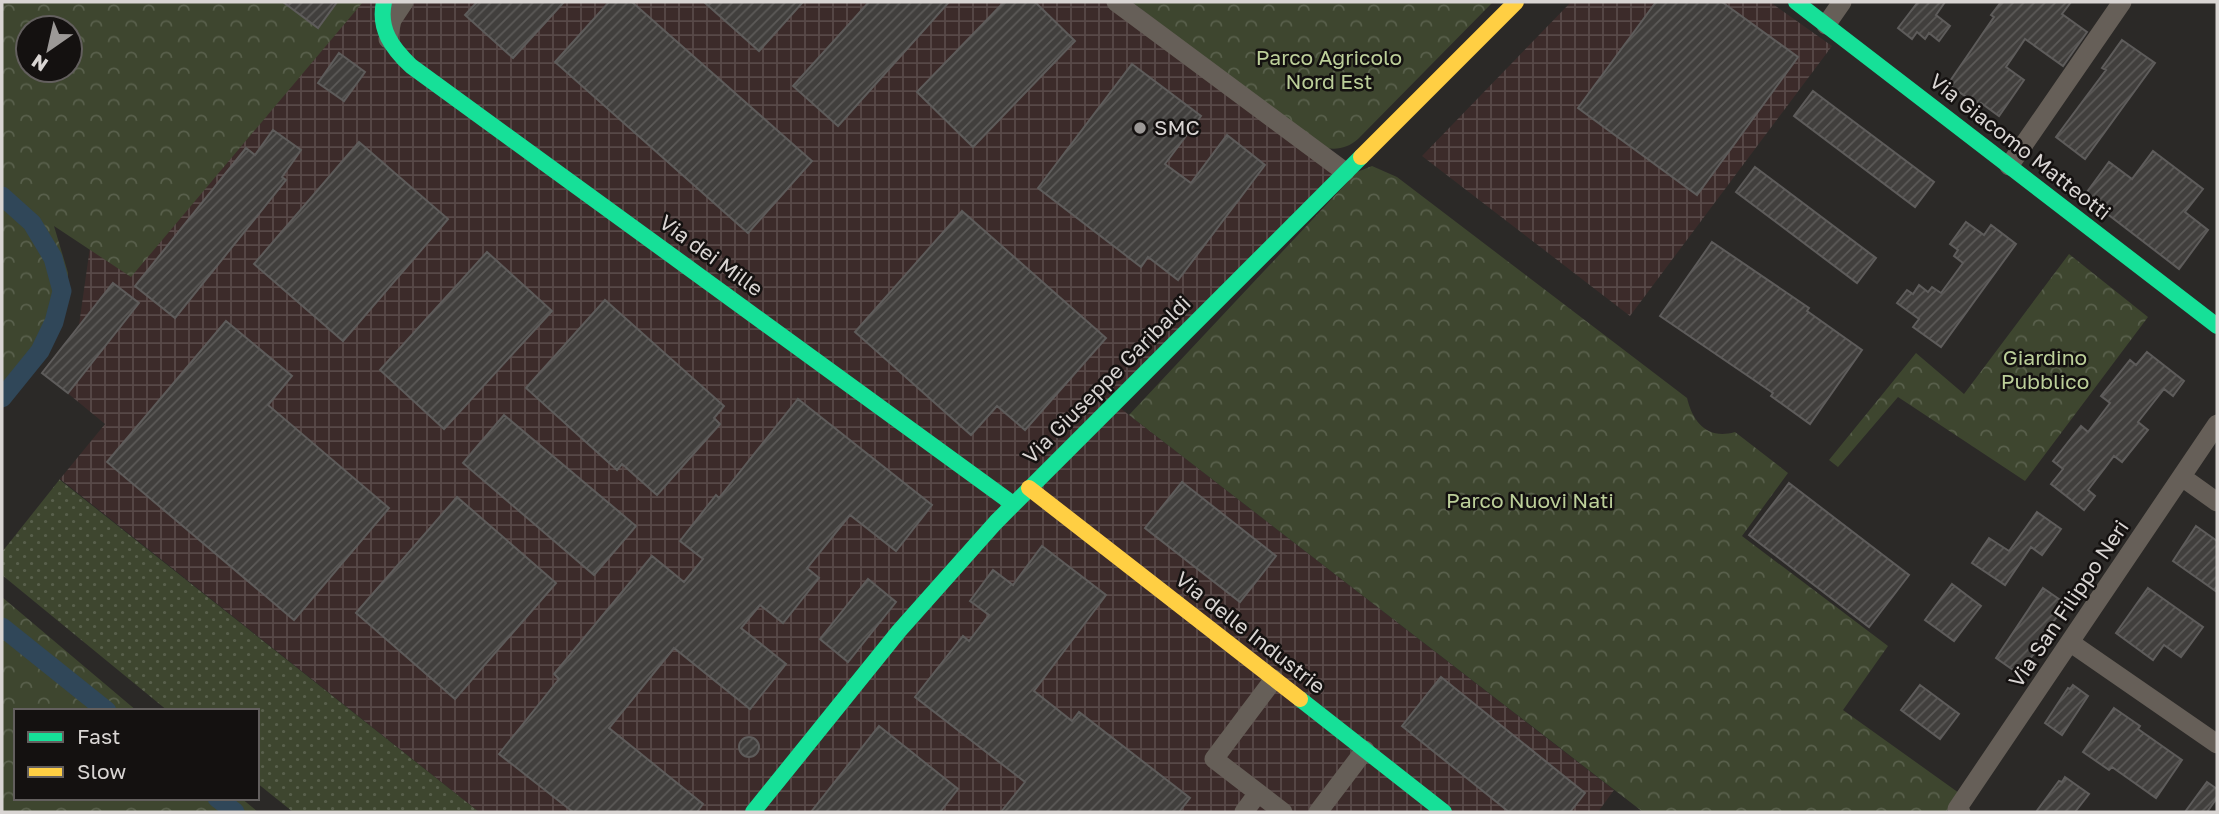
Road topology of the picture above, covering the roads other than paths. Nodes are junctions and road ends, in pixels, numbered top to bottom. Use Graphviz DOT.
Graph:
graph roads {
  1 [pos="384,2"];
  2 [pos="404,2"];
  3 [pos="1116,2"];
  4 [pos="1516,2"];
  5 [pos="1796,2"];
  6 [pos="1842,2"];
  7 [pos="2122,2"];
  8 [pos="1826,25"];
  9 [pos="388,40"];
  10 [pos="2009,166"];
  11 [pos="1345,172"];
  12 [pos="2217,326"];
  13 [pos="2217,424"];
  14 [pos="2182,477"];
  15 [pos="1029,488"];
  16 [pos="2217,502"];
  17 [pos="1013,504"];
  18 [pos="2071,643"];
  19 [pos="1274,679"];
  20 [pos="2217,744"];
  21 [pos="1365,750"];
  22 [pos="1258,793"];
  23 [pos="1959,811"];
  24 [pos="753,812"];
  25 [pos="1244,812"];
  26 [pos="1283,812"];
  27 [pos="1318,812"];
  28 [pos="1444,812"];
  1 -- 9 [label="street"];
  2 -- 9 [label="street"];
  3 -- 11 [label="street"];
  4 -- 11 [label="street, Via Giuseppe Garibaldi"];
  5 -- 8 [label="street, Via Giacomo Matteotti"];
  6 -- 8 [label="street"];
  7 -- 10 [label="street"];
  8 -- 10 [label="street, Via Giacomo Matteotti"];
  9 -- 17 [label="street, Via dei Mille"];
  10 -- 12 [label="street, Via Giacomo Matteotti"];
  11 -- 15 [label="street, Via Giuseppe Garibaldi"];
  13 -- 14 [label="street, Via San Filippo Neri"];
  14 -- 16 [label="street"];
  14 -- 18 [label="street, Via San Filippo Neri"];
  15 -- 17 [label="street, Via Giuseppe Garibaldi"];
  15 -- 19 [label="street, Via delle Industrie"];
  17 -- 24 [label="street, Via Giuseppe Garibaldi"];
  18 -- 20 [label="street"];
  18 -- 23 [label="street, Via San Filippo Neri"];
  19 -- 21 [label="street, Via delle Industrie"];
  19 -- 22 [label="street"];
  21 -- 27 [label="street"];
  21 -- 28 [label="street, Via delle Industrie"];
  22 -- 25 [label="street"];
  22 -- 26 [label="street"];
}
